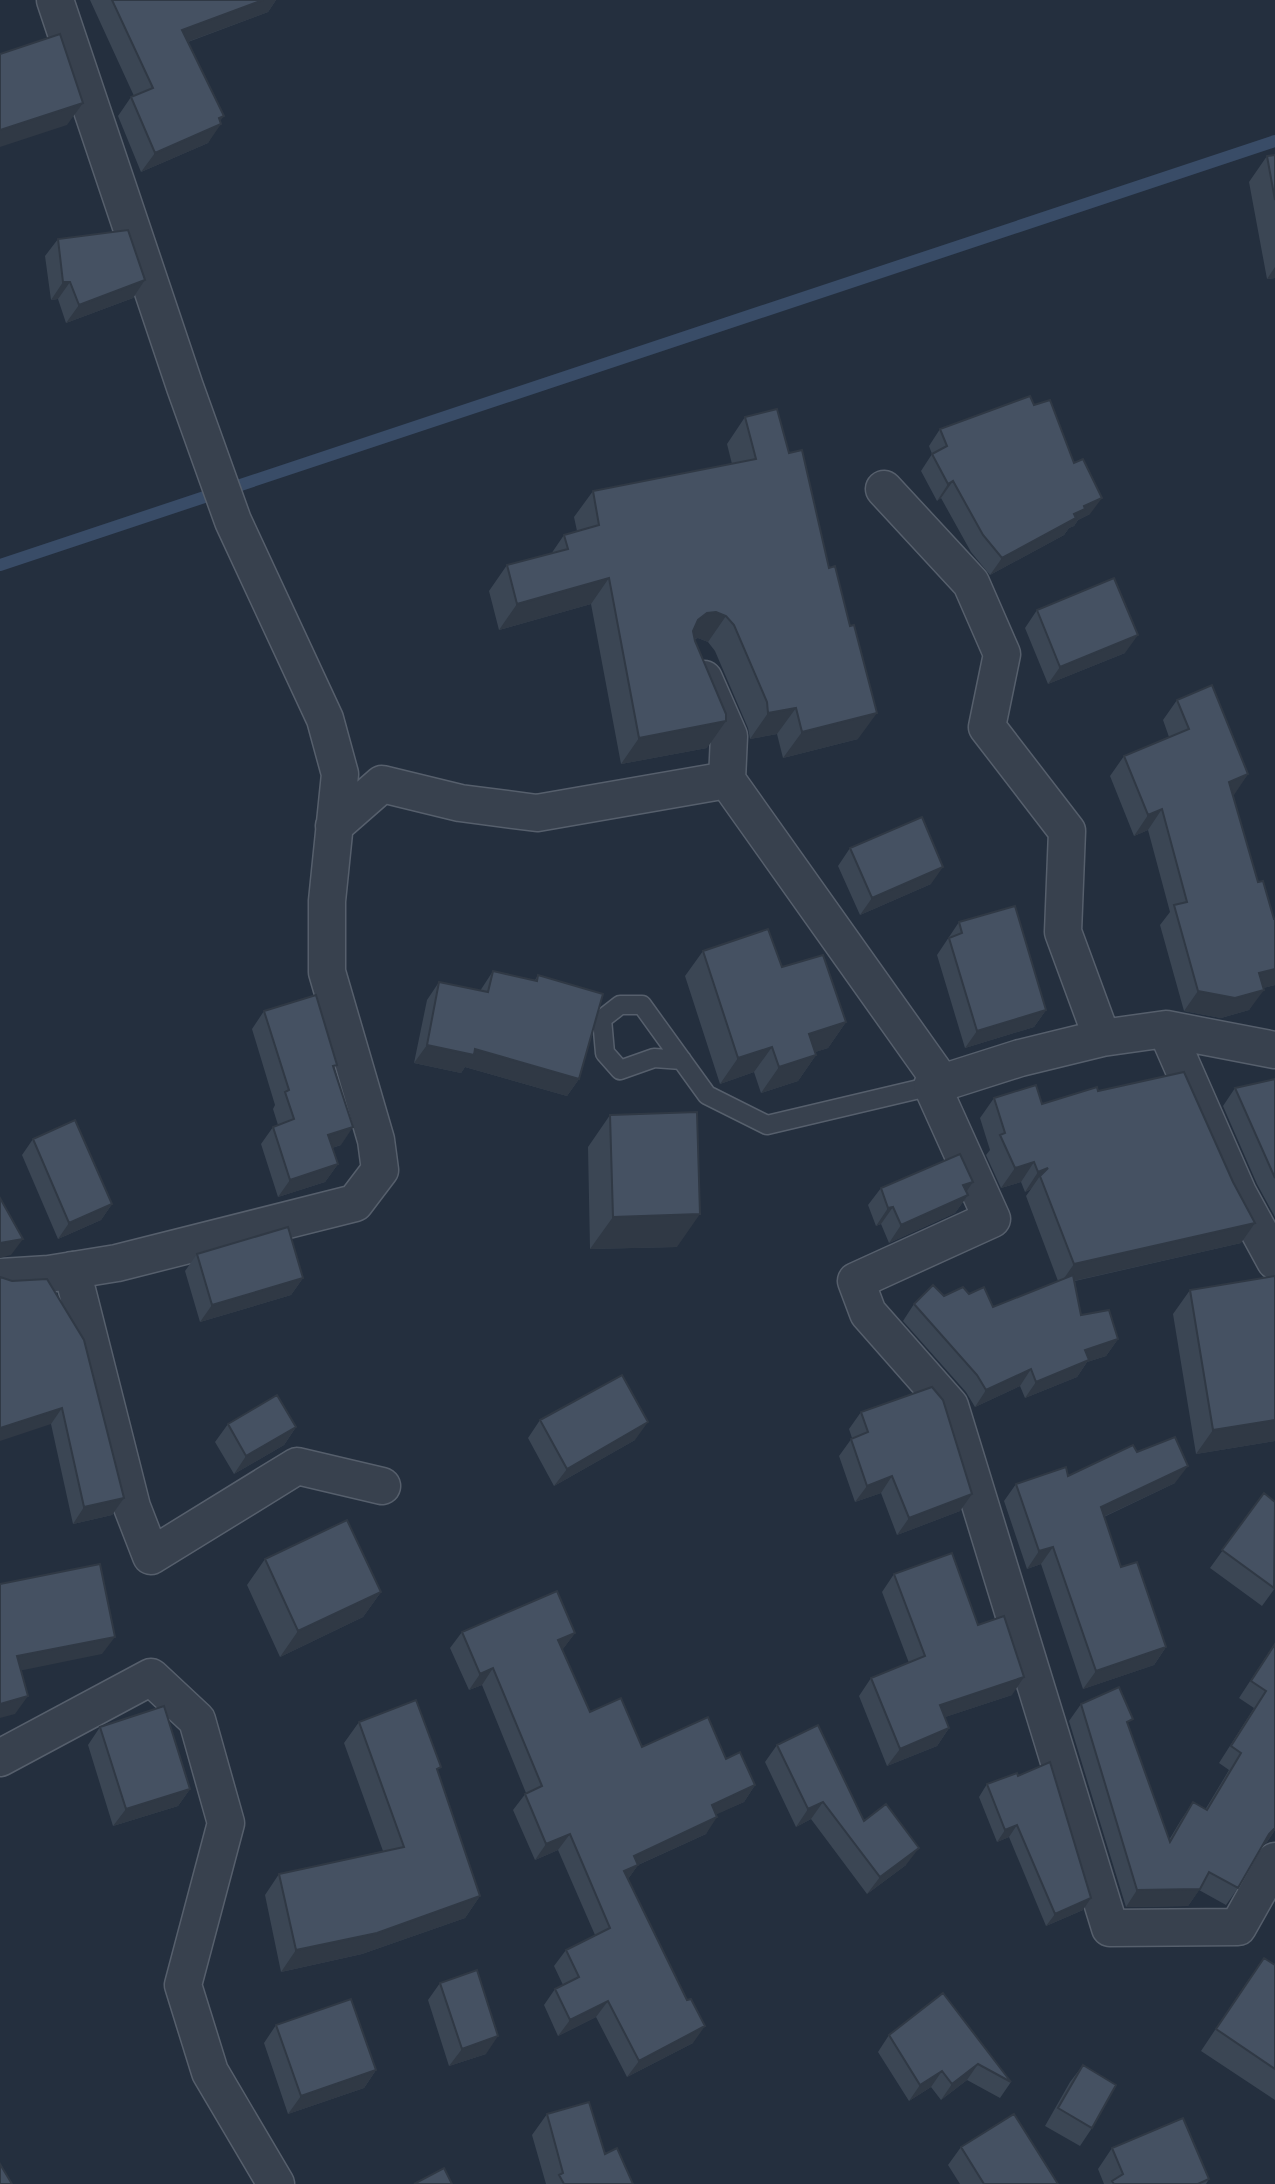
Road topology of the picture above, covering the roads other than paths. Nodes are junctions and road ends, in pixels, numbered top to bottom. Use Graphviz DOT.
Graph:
graph roads {
  1 [pos="55,0"];
  2 [pos="884,489"];
  3 [pos="696,659"];
  4 [pos="727,780"];
  5 [pos="334,826"];
  6 [pos="1166,1029"];
  7 [pos="1102,1038"];
  8 [pos="1275,1050"];
  9 [pos="682,1060"];
  10 [pos="937,1084"];
  11 [pos="1275,1261"];
  12 [pos="72,1270"];
  13 [pos="0,1277"];
  14 [pos="382,1486"];
  15 [pos="0,1758"];
  16 [pos="1275,1861"];
  17 [pos="276,2184"];
  1 -- 5 [label="street"];
  2 -- 7 [label="street"];
  3 -- 4 [label="street"];
  4 -- 5 [label="street"];
  4 -- 10 [label="street"];
  5 -- 12 [label="street"];
  6 -- 7 [label="street"];
  6 -- 8 [label="street"];
  6 -- 11 [label="street"];
  7 -- 10 [label="street"];
  9 -- 9 [label="lane"];
  9 -- 10 [label="lane"];
  10 -- 16 [label="street"];
  12 -- 13 [label="street"];
  12 -- 14 [label="street"];
  15 -- 17 [label="street"];
}
